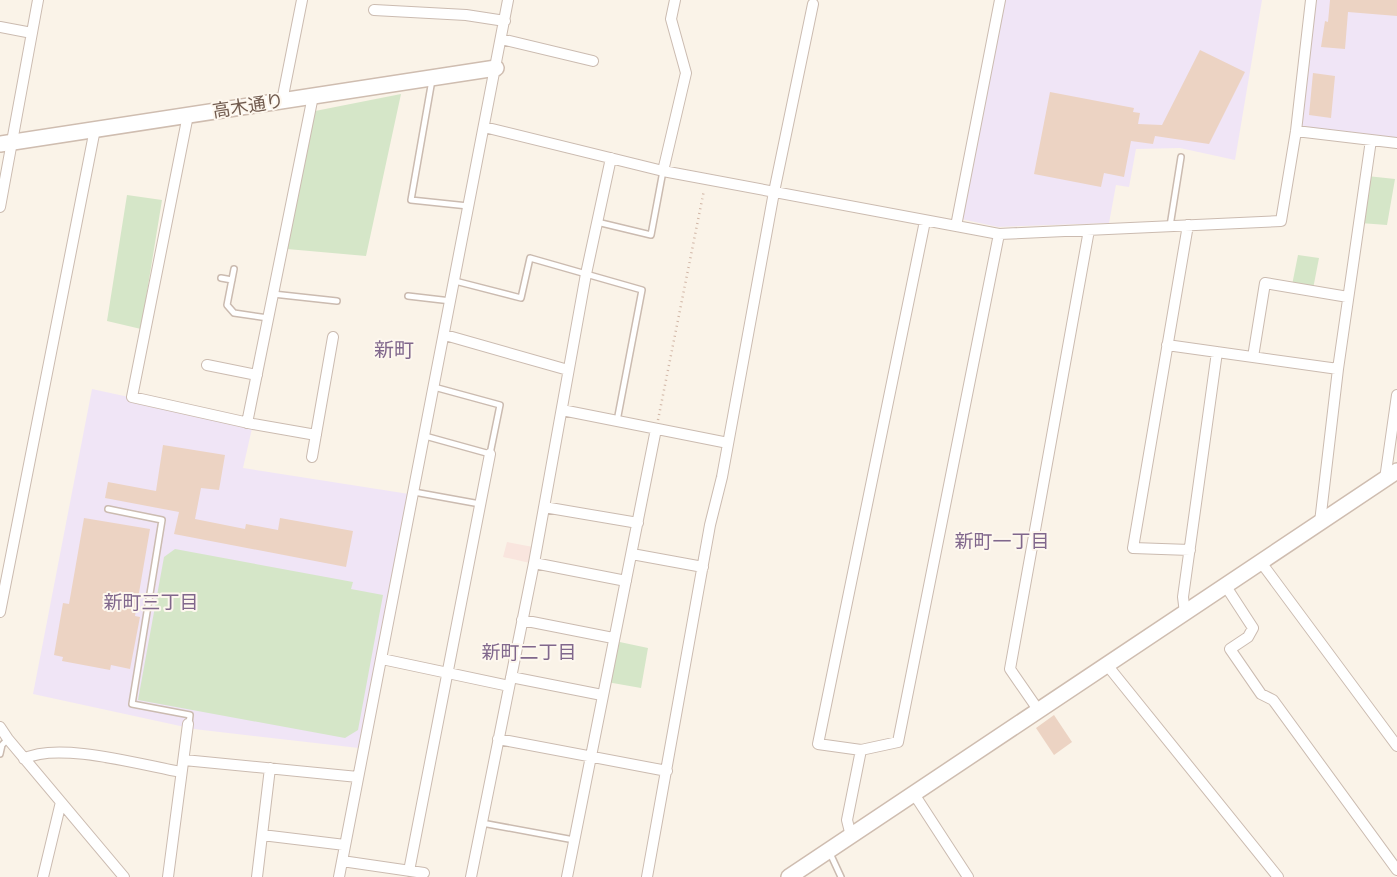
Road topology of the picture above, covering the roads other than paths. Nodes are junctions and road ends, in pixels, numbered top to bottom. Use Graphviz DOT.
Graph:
graph roads {
  1 [pos="38,0"];
  2 [pos="302,0"];
  3 [pos="508,0"];
  4 [pos="675,0"];
  5 [pos="1000,0"];
  6 [pos="1311,0"];
  7 [pos="813,4"];
  8 [pos="374,10"];
  9 [pos="505,21"];
  10 [pos="0,27"];
  11 [pos="32,33"];
  12 [pos="501,39"];
  13 [pos="593,62"];
  14 [pos="496,68"];
  15 [pos="433,77"];
  16 [pos="313,96"];
  17 [pos="282,101"];
  18 [pos="188,116"];
  19 [pos="484,127"];
  20 [pos="95,129"];
  21 [pos="1296,131"];
  22 [pos="1371,140"];
  23 [pos="6,143"];
  24 [pos="1397,143"];
  25 [pos="1181,157"];
  26 [pos="611,158"];
  27 [pos="663,171"];
  28 [pos="774,192"];
  29 [pos="469,206"];
  30 [pos="0,207"];
  31 [pos="925,221"];
  32 [pos="596,222"];
  33 [pos="1188,225"];
  34 [pos="956,226"];
  35 [pos="1170,226"];
  36 [pos="1089,230"];
  37 [pos="999,234"];
  38 [pos="234,269"];
  39 [pos="586,274"];
  40 [pos="221,278"];
  41 [pos="232,280"];
  42 [pos="456,281"];
  43 [pos="273,294"];
  44 [pos="408,296"];
  45 [pos="1348,297"];
  46 [pos="337,301"];
  47 [pos="451,302"];
  48 [pos="269,318"];
  49 [pos="445,335"];
  50 [pos="333,337"];
  51 [pos="1167,345"];
  52 [pos="1217,352"];
  53 [pos="1253,357"];
  54 [pos="207,365"];
  55 [pos="1338,369"];
  56 [pos="568,370"];
  57 [pos="257,375"];
  58 [pos="434,387"];
  59 [pos="1397,395"];
  60 [pos="562,410"];
  61 [pos="247,422"];
  62 [pos="616,422"];
  63 [pos="656,429"];
  64 [pos="316,435"];
  65 [pos="425,436"];
  66 [pos="728,443"];
  67 [pos="490,454"];
  68 [pos="312,457"];
  69 [pos="1391,475"];
  70 [pos="414,492"];
  71 [pos="480,504"];
  72 [pos="544,507"];
  73 [pos="108,509"];
  74 [pos="1320,522"];
  75 [pos="638,523"];
  76 [pos="1190,550"];
  77 [pos="632,554"];
  78 [pos="1260,561"];
  79 [pos="534,563"];
  80 [pos="703,567"];
  81 [pos="626,581"];
  82 [pos="1225,585"];
  83 [pos="0,612"];
  84 [pos="1185,612"];
  85 [pos="522,620"];
  86 [pos="614,638"];
  87 [pos="382,659"];
  88 [pos="1107,665"];
  89 [pos="446,672"];
  90 [pos="510,681"];
  91 [pos="602,695"];
  92 [pos="1039,711"];
  93 [pos="188,724"];
  94 [pos="0,727"];
  95 [pos="8,739"];
  96 [pos="498,739"];
  97 [pos="1397,746"];
  98 [pos="861,750"];
  99 [pos="0,754"];
  100 [pos="590,757"];
  101 [pos="24,759"];
  102 [pos="184,760"];
  103 [pos="270,768"];
  104 [pos="667,771"];
  105 [pos="181,772"];
  106 [pos="358,777"];
  107 [pos="914,794"];
  108 [pos="61,802"];
  109 [pos="481,823"];
  110 [pos="262,835"];
  111 [pos="851,836"];
  112 [pos="574,840"];
  113 [pos="345,845"];
  114 [pos="829,851"];
  115 [pos="342,861"];
  116 [pos="1397,870"];
  117 [pos="408,871"];
  118 [pos="424,873"];
  119 [pos="43,877"];
  120 [pos="124,877"];
  121 [pos="168,877"];
  122 [pos="257,877"];
  123 [pos="339,877"];
  124 [pos="471,877"];
  125 [pos="567,877"];
  126 [pos="647,877"];
  127 [pos="789,877"];
  128 [pos="841,877"];
  129 [pos="968,877"];
  130 [pos="1278,877"];
  1 -- 11 [label="street"];
  2 -- 17 [label="street"];
  3 -- 9 [label="street"];
  4 -- 27 [label="street"];
  5 -- 34 [label="street"];
  6 -- 21 [label="street"];
  7 -- 28 [label="street"];
  8 -- 9 [label="street"];
  9 -- 12 [label="street"];
  10 -- 11 [label="street"];
  11 -- 23 [label="street"];
  12 -- 13 [label="street"];
  12 -- 14 [label="street"];
  14 -- 15 [label="street, 高木通り"];
  14 -- 19 [label="street"];
  15 -- 16 [label="street, 高木通り"];
  15 -- 29 [label="lane"];
  16 -- 17 [label="street, 高木通り"];
  16 -- 43 [label="street"];
  17 -- 18 [label="street, 高木通り"];
  18 -- 20 [label="street, 高木通り"];
  18 -- 61 [label="street"];
  19 -- 26 [label="street"];
  19 -- 29 [label="street"];
  20 -- 23 [label="street, 高木通り"];
  20 -- 83 [label="street"];
  21 -- 22 [label="street"];
  21 -- 33 [label="street"];
  22 -- 24 [label="street"];
  22 -- 45 [label="street"];
  23 -- 30 [label="street"];
  25 -- 35 [label="lane"];
  26 -- 27 [label="street"];
  26 -- 32 [label="street"];
  27 -- 28 [label="street"];
  27 -- 32 [label="lane"];
  28 -- 31 [label="street"];
  28 -- 66 [label="street"];
  29 -- 42 [label="street"];
  31 -- 34 [label="street"];
  31 -- 98 [label="street"];
  32 -- 39 [label="street"];
  33 -- 35 [label="street"];
  33 -- 51 [label="street"];
  34 -- 37 [label="street"];
  35 -- 36 [label="street"];
  36 -- 37 [label="street"];
  36 -- 92 [label="street"];
  37 -- 98 [label="street"];
  38 -- 41 [label="lane"];
  39 -- 42 [label="lane"];
  39 -- 56 [label="street"];
  39 -- 62 [label="lane"];
  40 -- 41 [label="lane"];
  41 -- 48 [label="lane"];
  42 -- 47 [label="street"];
  43 -- 46 [label="lane"];
  43 -- 48 [label="street"];
  44 -- 47 [label="lane"];
  45 -- 53 [label="street"];
  45 -- 55 [label="street"];
  47 -- 49 [label="street"];
  48 -- 57 [label="street"];
  49 -- 56 [label="street"];
  49 -- 58 [label="street"];
  50 -- 64 [label="street"];
  51 -- 52 [label="street"];
  51 -- 76 [label="street"];
  52 -- 53 [label="street"];
  52 -- 76 [label="street"];
  53 -- 55 [label="street"];
  54 -- 57 [label="street"];
  55 -- 74 [label="street"];
  56 -- 60 [label="street"];
  57 -- 61 [label="street"];
  58 -- 65 [label="street"];
  58 -- 67 [label="lane"];
  59 -- 69 [label="street"];
  60 -- 62 [label="street"];
  60 -- 72 [label="street"];
  61 -- 64 [label="street"];
  62 -- 63 [label="street"];
  63 -- 66 [label="street"];
  63 -- 75 [label="street"];
  64 -- 68 [label="street"];
  65 -- 67 [label="lane"];
  65 -- 70 [label="street"];
  66 -- 80 [label="street"];
  67 -- 71 [label="street"];
  69 -- 74 [label="street"];
  70 -- 71 [label="lane"];
  70 -- 87 [label="street"];
  71 -- 89 [label="street"];
  72 -- 75 [label="street"];
  72 -- 79 [label="street"];
  73 -- 93 [label="lane"];
  74 -- 78 [label="street"];
  75 -- 77 [label="street"];
  76 -- 84 [label="street"];
  77 -- 80 [label="street"];
  77 -- 81 [label="street"];
  78 -- 82 [label="street"];
  78 -- 97 [label="street"];
  79 -- 81 [label="street"];
  79 -- 85 [label="street"];
  80 -- 104 [label="street"];
  81 -- 86 [label="street"];
  82 -- 84 [label="street"];
  82 -- 116 [label="street"];
  84 -- 88 [label="street"];
  85 -- 86 [label="street"];
  85 -- 90 [label="street"];
  86 -- 91 [label="street"];
  87 -- 89 [label="street"];
  87 -- 106 [label="street"];
  88 -- 92 [label="street"];
  88 -- 130 [label="street"];
  89 -- 90 [label="street"];
  89 -- 117 [label="street"];
  90 -- 91 [label="street"];
  90 -- 96 [label="street"];
  91 -- 100 [label="street"];
  92 -- 107 [label="street"];
  93 -- 102 [label="street"];
  94 -- 95 [label="street"];
  95 -- 99 [label="lane"];
  95 -- 101 [label="street"];
  96 -- 100 [label="street"];
  96 -- 109 [label="street"];
  98 -- 111 [label="street"];
  100 -- 104 [label="street"];
  100 -- 112 [label="street"];
  101 -- 105 [label="street"];
  101 -- 108 [label="street"];
  102 -- 103 [label="street"];
  102 -- 105 [label="street"];
  103 -- 106 [label="street"];
  103 -- 110 [label="street"];
  104 -- 126 [label="street"];
  105 -- 121 [label="street"];
  106 -- 113 [label="street"];
  107 -- 111 [label="street"];
  107 -- 129 [label="street"];
  108 -- 119 [label="street"];
  108 -- 120 [label="street"];
  109 -- 112 [label="lane"];
  109 -- 124 [label="street"];
  110 -- 113 [label="street"];
  110 -- 122 [label="street"];
  111 -- 114 [label="street"];
  112 -- 125 [label="street"];
  113 -- 115 [label="street"];
  114 -- 127 [label="street"];
  114 -- 128 [label="lane"];
  115 -- 117 [label="street"];
  115 -- 123 [label="street"];
  117 -- 118 [label="street"];
}
